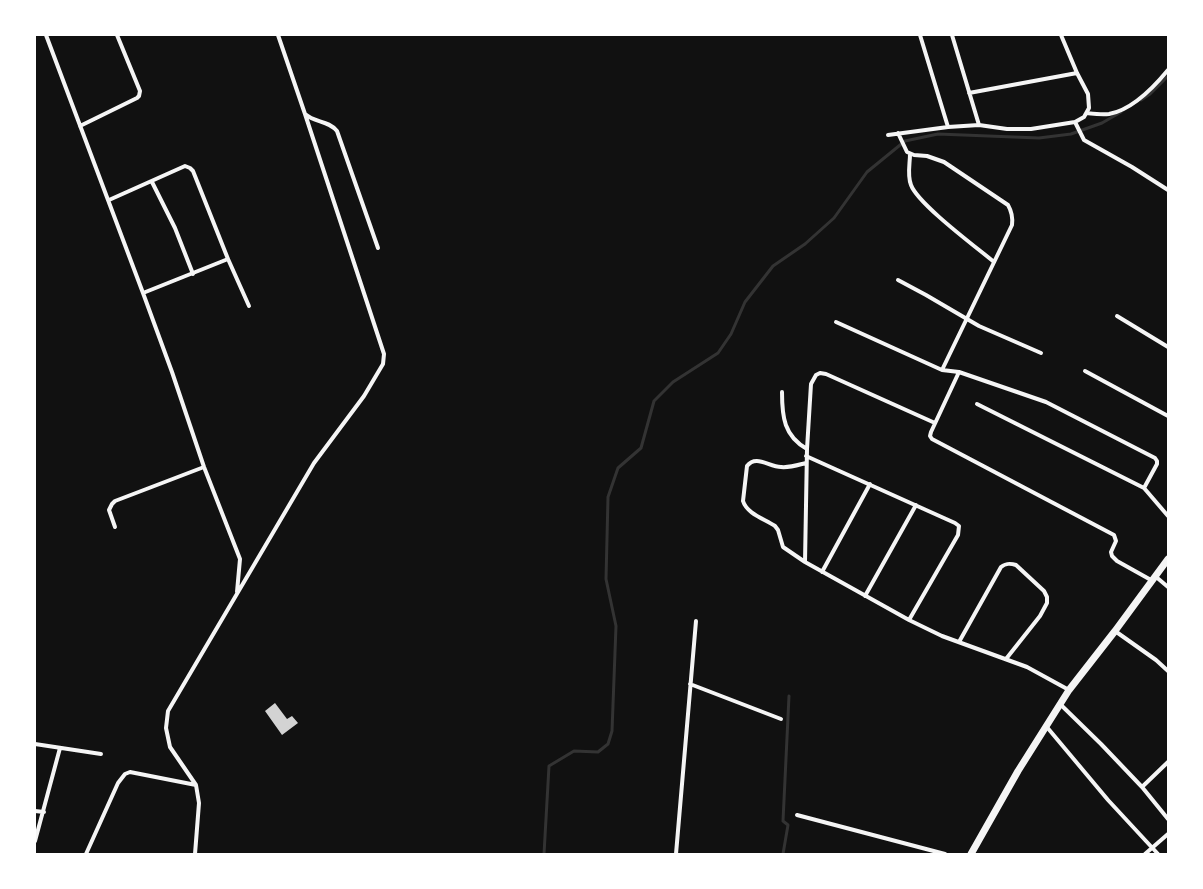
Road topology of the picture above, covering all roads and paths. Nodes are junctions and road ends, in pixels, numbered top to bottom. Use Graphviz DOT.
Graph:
graph roads {
  1 [pos="46,35"];
  2 [pos="117,35"];
  3 [pos="278,35"];
  4 [pos="920,35"];
  5 [pos="952,35"];
  6 [pos="1062,35"];
  7 [pos="1168,70"];
  8 [pos="1077,73"];
  9 [pos="969,93"];
  10 [pos="1087,113"];
  11 [pos="305,114"];
  12 [pos="1075,122"];
  13 [pos="979,125"];
  14 [pos="80,126"];
  15 [pos="948,126"];
  16 [pos="898,133"];
  17 [pos="888,135"];
  18 [pos="908,153"];
  19 [pos="152,182"];
  20 [pos="1168,190"];
  21 [pos="109,200"];
  22 [pos="378,248"];
  23 [pos="228,259"];
  24 [pos="994,262"];
  25 [pos="193,274"];
  26 [pos="898,280"];
  27 [pos="143,293"];
  28 [pos="249,306"];
  29 [pos="1117,316"];
  30 [pos="966,319"];
  31 [pos="836,322"];
  32 [pos="1168,347"];
  33 [pos="1041,353"];
  34 [pos="942,370"];
  35 [pos="1085,371"];
  36 [pos="959,372"];
  37 [pos="782,392"];
  38 [pos="977,404"];
  39 [pos="1168,416"];
  40 [pos="935,423"];
  41 [pos="807,449"];
  42 [pos="806,456"];
  43 [pos="805,463"];
  44 [pos="204,467"];
  45 [pos="870,484"];
  46 [pos="1144,488"];
  47 [pos="916,505"];
  48 [pos="1168,516"];
  49 [pos="115,527"];
  50 [pos="1168,559"];
  51 [pos="805,562"];
  52 [pos="822,572"];
  53 [pos="1153,578"];
  54 [pos="1168,587"];
  55 [pos="237,593"];
  56 [pos="865,596"];
  57 [pos="909,620"];
  58 [pos="696,621"];
  59 [pos="1115,631"];
  60 [pos="959,642"];
  61 [pos="1006,659"];
  62 [pos="1168,671"];
  63 [pos="690,684"];
  64 [pos="1069,690"];
  65 [pos="1060,704"];
  66 [pos="781,719"];
  67 [pos="1045,725"];
  68 [pos="35,744"];
  69 [pos="60,748"];
  70 [pos="101,754"];
  71 [pos="1168,762"];
  72 [pos="196,785"];
  73 [pos="1142,787"];
  74 [pos="35,811"];
  75 [pos="44,812"];
  76 [pos="797,815"];
  77 [pos="1168,819"];
  78 [pos="1168,834"];
  79 [pos="35,840"];
  80 [pos="1153,848"];
  81 [pos="973,853"];
  82 [pos="86,854"];
  83 [pos="195,854"];
  84 [pos="676,854"];
  85 [pos="945,854"];
  86 [pos="1145,854"];
  87 [pos="1158,854"];
  1 -- 14 [label="street"];
  2 -- 14 [label="street"];
  3 -- 11 [label="street"];
  4 -- 15 [label="street"];
  5 -- 9 [label="street"];
  6 -- 8 [label="street"];
  7 -- 10 [label="street"];
  8 -- 9 [label="street"];
  8 -- 10 [label="street"];
  9 -- 13 [label="street"];
  10 -- 12 [label="street"];
  11 -- 22 [label="street"];
  11 -- 55 [label="street"];
  12 -- 13 [label="street"];
  12 -- 20 [label="street"];
  13 -- 15 [label="street"];
  14 -- 21 [label="street"];
  15 -- 16 [label="street"];
  16 -- 17 [label="street"];
  16 -- 18 [label="street"];
  18 -- 24 [label="street"];
  18 -- 24 [label="street"];
  19 -- 21 [label="street"];
  19 -- 23 [label="street"];
  19 -- 25 [label="street"];
  21 -- 27 [label="street"];
  23 -- 25 [label="street"];
  23 -- 28 [label="street"];
  24 -- 30 [label="street"];
  25 -- 27 [label="street"];
  26 -- 30 [label="street"];
  27 -- 44 [label="street"];
  29 -- 32 [label="street"];
  30 -- 33 [label="street"];
  30 -- 34 [label="street"];
  31 -- 34 [label="street"];
  34 -- 36 [label="street"];
  35 -- 39 [label="street"];
  36 -- 40 [label="street"];
  36 -- 46 [label="street"];
  37 -- 41 [label="street"];
  38 -- 46 [label="street"];
  40 -- 41 [label="street"];
  40 -- 53 [label="street"];
  41 -- 42 [label="street"];
  42 -- 43 [label="street"];
  42 -- 45 [label="street"];
  43 -- 51 [label="street"];
  43 -- 51 [label="street"];
  44 -- 49 [label="street"];
  44 -- 55 [label="street"];
  45 -- 47 [label="street"];
  45 -- 52 [label="street"];
  46 -- 48 [label="street"];
  47 -- 56 [label="street"];
  47 -- 57 [label="street"];
  50 -- 53 [label="street"];
  51 -- 52 [label="street"];
  52 -- 56 [label="street"];
  53 -- 54 [label="street"];
  53 -- 59 [label="street"];
  55 -- 72 [label="street"];
  56 -- 57 [label="street"];
  57 -- 60 [label="street"];
  58 -- 63 [label="street"];
  59 -- 62 [label="street"];
  59 -- 64 [label="street"];
  60 -- 61 [label="street"];
  60 -- 61 [label="street"];
  61 -- 64 [label="street"];
  63 -- 66 [label="street"];
  63 -- 84 [label="street"];
  64 -- 65 [label="street"];
  65 -- 67 [label="street"];
  65 -- 73 [label="street"];
  67 -- 80 [label="street"];
  67 -- 81 [label="street"];
  68 -- 69 [label="street"];
  69 -- 70 [label="street"];
  69 -- 75 [label="street"];
  71 -- 73 [label="street"];
  72 -- 82 [label="street"];
  72 -- 83 [label="street"];
  73 -- 77 [label="street"];
  74 -- 75 [label="street"];
  75 -- 79 [label="street"];
  76 -- 85 [label="street"];
  78 -- 80 [label="street"];
  80 -- 86 [label="street"];
  80 -- 87 [label="street"];
}
